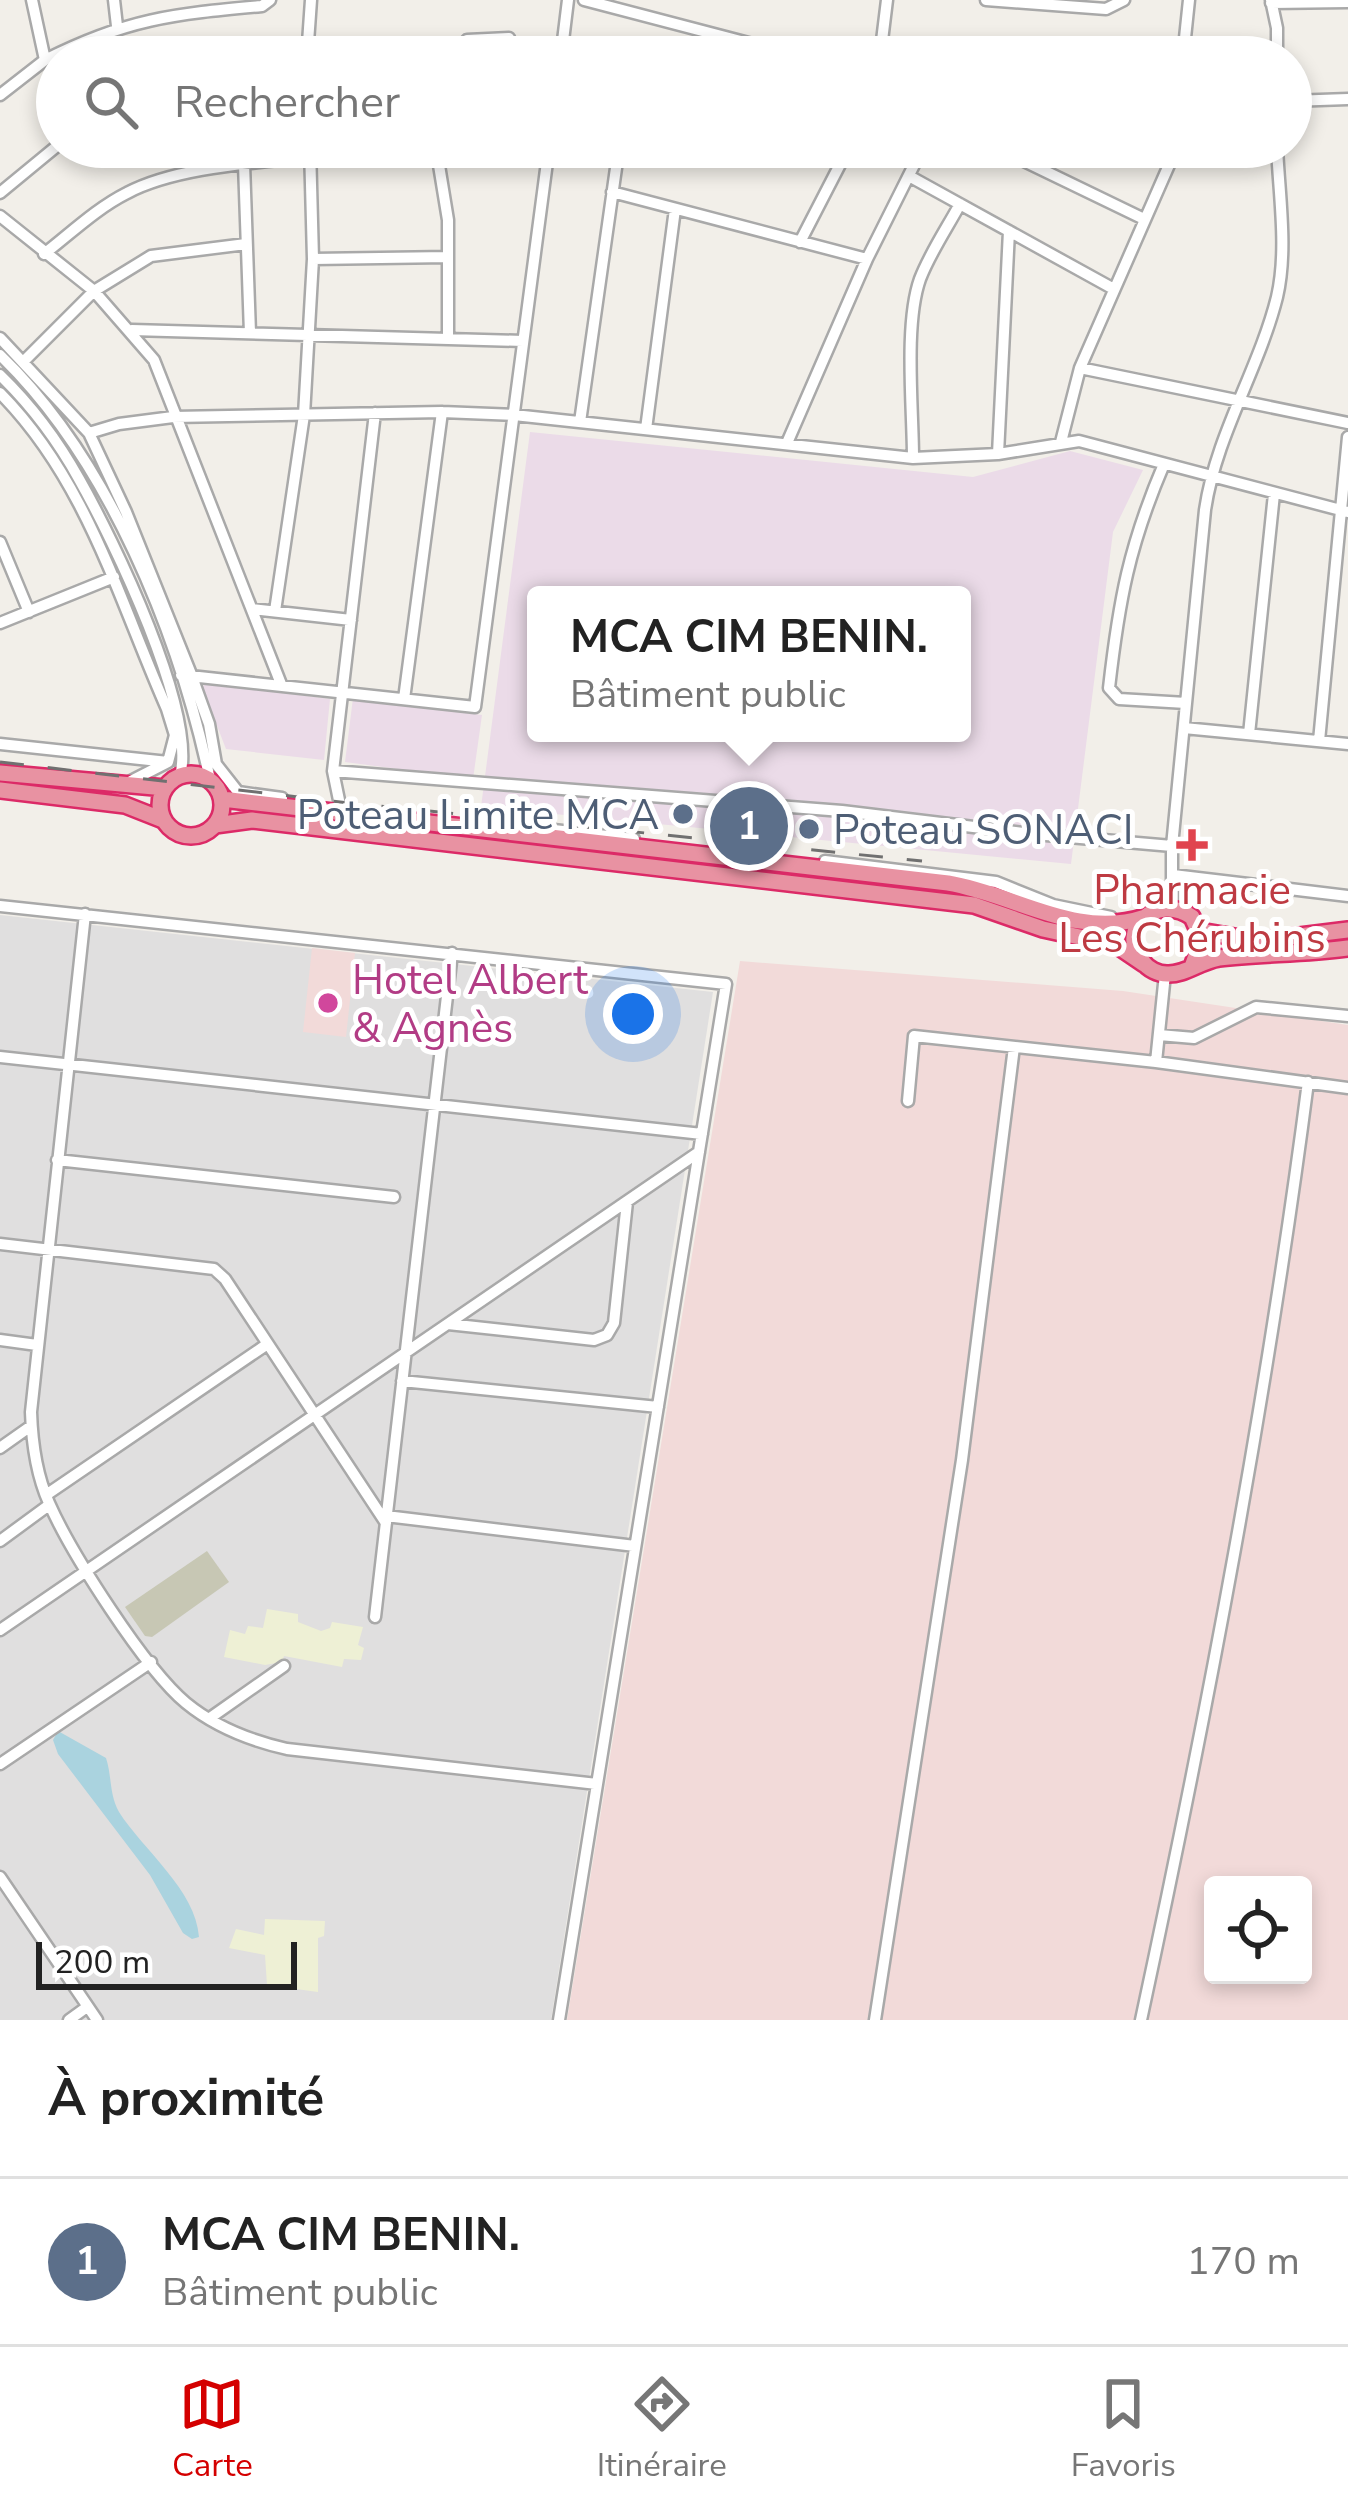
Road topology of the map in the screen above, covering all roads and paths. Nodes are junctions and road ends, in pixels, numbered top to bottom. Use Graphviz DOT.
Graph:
graph roads {
  1 [pos="32,0"];
  2 [pos="114,0"];
  3 [pos="270,0"];
  4 [pos="311,0"];
  5 [pos="568,0"];
  6 [pos="584,0"];
  7 [pos="887,0"];
  8 [pos="986,0"];
  9 [pos="1124,0"];
  10 [pos="1189,0"];
  11 [pos="1271,1"];
  12 [pos="1332,1"];
  13 [pos="1348,2"];
  14 [pos="117,26"];
  15 [pos="40,36"];
  16 [pos="96,36"];
  17 [pos="308,36"];
  18 [pos="564,36"];
  19 [pos="722,36"];
  20 [pos="883,36"];
  21 [pos="1185,36"];
  22 [pos="1277,36"];
  23 [pos="36,67"];
  24 [pos="0,95"];
  25 [pos="1348,99"];
  26 [pos="1312,100"];
  27 [pos="36,163"];
  28 [pos="224,168"];
  29 [pos="244,168"];
  30 [pos="310,168"];
  31 [pos="439,168"];
  32 [pos="546,168"];
  33 [pos="616,168"];
  34 [pos="835,168"];
  35 [pos="913,168"];
  36 [pos="1039,168"];
  37 [pos="1168,168"];
  38 [pos="1277,168"];
  39 [pos="909,176"];
  40 [pos="612,192"];
  41 [pos="0,193"];
  42 [pos="960,204"];
  43 [pos="675,208"];
  44 [pos="0,216"];
  45 [pos="1144,218"];
  46 [pos="1009,231"];
  47 [pos="800,242"];
  48 [pos="246,244"];
  49 [pos="44,254"];
  50 [pos="448,257"];
  51 [pos="313,259"];
  52 [pos="867,260"];
  53 [pos="1112,289"];
  54 [pos="94,290"];
  55 [pos="131,330"];
  56 [pos="250,333"];
  57 [pos="309,334"];
  58 [pos="0,338"];
  59 [pos="448,338"];
  60 [pos="524,341"];
  61 [pos="0,355"];
  62 [pos="24,361"];
  63 [pos="1080,368"];
  64 [pos="0,375"];
  65 [pos="0,393"];
  66 [pos="1239,402"];
  67 [pos="375,412"];
  68 [pos="442,412"];
  69 [pos="304,415"];
  70 [pos="514,415"];
  71 [pos="173,417"];
  72 [pos="580,422"];
  73 [pos="1348,423"];
  74 [pos="646,429"];
  75 [pos="89,433"];
  76 [pos="1348,437"];
  77 [pos="1061,442"];
  78 [pos="787,443"];
  79 [pos="998,454"];
  80 [pos="913,458"];
  81 [pos="1164,464"];
  82 [pos="1211,477"];
  83 [pos="1274,494"];
  84 [pos="1344,511"];
  85 [pos="0,542"];
  86 [pos="114,578"];
  87 [pos="252,609"];
  88 [pos="275,611"];
  89 [pos="29,612"];
  90 [pos="350,620"];
  91 [pos="0,623"];
  92 [pos="186,675"];
  93 [pos="281,685"];
  94 [pos="342,692"];
  95 [pos="404,698"];
  96 [pos="1186,703"];
  97 [pos="1184,728"];
  98 [pos="1250,734"];
  99 [pos="1318,741"];
  100 [pos="0,744"];
  101 [pos="1348,744"];
  102 [pos="168,761"];
  103 [pos="0,770"];
  104 [pos="333,771"];
  105 [pos="180,776"];
  106 [pos="210,780"];
  107 [pos="165,788"];
  108 [pos="0,790"];
  109 [pos="222,799"];
  110 [pos="340,806"];
  111 [pos="164,820"];
  112 [pos="215,825"];
  113 [pos="1172,846"];
  114 [pos="1173,875"];
  115 [pos="1348,896"];
  116 [pos="0,906"];
  117 [pos="1172,908"];
  118 [pos="86,914"];
  119 [pos="1139,919"];
  120 [pos="1348,930"];
  121 [pos="1200,931"];
  122 [pos="1348,948"];
  123 [pos="452,953"];
  124 [pos="1144,964"];
  125 [pos="1193,964"];
  126 [pos="1165,974"];
  127 [pos="1348,1016"];
  128 [pos="1159,1036"];
  129 [pos="1014,1047"];
  130 [pos="0,1057"];
  131 [pos="1156,1062"];
  132 [pos="66,1064"];
  133 [pos="1308,1082"];
  134 [pos="1348,1088"];
  135 [pos="908,1101"];
  136 [pos="434,1106"];
  137 [pos="702,1134"];
  138 [pos="699,1152"];
  139 [pos="57,1160"];
  140 [pos="394,1197"];
  141 [pos="627,1202"];
  142 [pos="0,1244"];
  143 [pos="47,1250"];
  144 [pos="448,1324"];
  145 [pos="0,1340"];
  146 [pos="37,1345"];
  147 [pos="266,1346"];
  148 [pos="406,1351"];
  149 [pos="402,1382"];
  150 [pos="658,1407"];
  151 [pos="313,1416"];
  152 [pos="32,1426"];
  153 [pos="0,1448"];
  154 [pos="47,1500"];
  155 [pos="386,1520"];
  156 [pos="0,1540"];
  157 [pos="635,1546"];
  158 [pos="87,1571"];
  159 [pos="375,1617"];
  160 [pos="0,1630"];
  161 [pos="151,1662"];
  162 [pos="284,1666"];
  163 [pos="210,1718"];
  164 [pos="0,1764"];
  165 [pos="597,1784"];
  166 [pos="2,1883"];
  167 [pos="87,2008"];
  168 [pos="69,2020"];
  169 [pos="97,2020"];
  170 [pos="559,2020"];
  171 [pos="875,2020"];
  172 [pos="1141,2020"];
  1 -- 15 [label="street"];
  2 -- 14 [label="street"];
  3 -- 14 [label="street"];
  4 -- 17 [label="street"];
  5 -- 18 [label="street"];
  6 -- 19 [label="street"];
  7 -- 20 [label="street"];
  8 -- 9 [label="street"];
  10 -- 21 [label="street"];
  11 -- 12 [label="street"];
  11 -- 22 [label="street"];
  12 -- 13 [label="street"];
  14 -- 16 [label="street"];
  23 -- 24 [label="street"];
  25 -- 26 [label="street"];
  27 -- 41 [label="street"];
  28 -- 49 [label="street"];
  29 -- 48 [label="street"];
  30 -- 51 [label="street"];
  31 -- 50 [label="street"];
  32 -- 60 [label="street"];
  33 -- 40 [label="street"];
  34 -- 47 [label="street"];
  35 -- 39 [label="street"];
  36 -- 45 [label="street"];
  37 -- 45 [label="street"];
  38 -- 66 [label="street"];
  39 -- 42 [label="street"];
  39 -- 52 [label="street"];
  40 -- 43 [label="street"];
  40 -- 72 [label="street"];
  42 -- 46 [label="street"];
  42 -- 80 [label="street"];
  43 -- 47 [label="street"];
  43 -- 74 [label="street"];
  44 -- 49 [label="street"];
  45 -- 53 [label="street"];
  46 -- 53 [label="street"];
  46 -- 79 [label="street"];
  47 -- 52 [label="street"];
  48 -- 54 [label="street"];
  48 -- 56 [label="street"];
  49 -- 54 [label="street"];
  50 -- 51 [label="street"];
  50 -- 59 [label="street"];
  51 -- 57 [label="street"];
  52 -- 78 [label="street"];
  53 -- 63 [label="street"];
  54 -- 55 [label="street"];
  54 -- 62 [label="street"];
  55 -- 56 [label="street"];
  55 -- 71 [label="street"];
  56 -- 57 [label="street"];
  57 -- 59 [label="street"];
  57 -- 69 [label="street"];
  58 -- 62 [label="street"];
  59 -- 60 [label="street"];
  60 -- 70 [label="street"];
  61 -- 92 [label="street"];
  62 -- 75 [label="street"];
  63 -- 66 [label="street"];
  63 -- 77 [label="street"];
  64 -- 105 [label="street"];
  65 -- 86 [label="street"];
  66 -- 73 [label="street"];
  66 -- 82 [label="street"];
  67 -- 68 [label="street"];
  67 -- 69 [label="street"];
  67 -- 90 [label="street"];
  68 -- 70 [label="street"];
  68 -- 95 [label="street"];
  69 -- 71 [label="street"];
  69 -- 88 [label="street"];
  70 -- 72 [label="street"];
  70 -- 95 [label="street"];
  71 -- 75 [label="street"];
  71 -- 87 [label="street"];
  72 -- 74 [label="street"];
  74 -- 78 [label="street"];
  75 -- 92 [label="street"];
  76 -- 84 [label="street"];
  77 -- 79 [label="street"];
  77 -- 81 [label="street"];
  78 -- 80 [label="street"];
  79 -- 80 [label="street"];
  81 -- 82 [label="street"];
  81 -- 96 [label="street"];
  82 -- 83 [label="street"];
  82 -- 96 [label="street"];
  83 -- 84 [label="street"];
  83 -- 98 [label="street"];
  84 -- 99 [label="street"];
  85 -- 89 [label="street"];
  86 -- 89 [label="street"];
  86 -- 102 [label="street"];
  87 -- 88 [label="street"];
  87 -- 93 [label="street"];
  88 -- 90 [label="street"];
  89 -- 91 [label="street"];
  90 -- 94 [label="street"];
  92 -- 93 [label="street"];
  92 -- 106 [label="street"];
  92 -- 110 [label="street"];
  93 -- 94 [label="street"];
  94 -- 95 [label="street"];
  94 -- 104 [label="street"];
  96 -- 97 [label="street"];
  97 -- 98 [label="street"];
  97 -- 113 [label="street"];
  98 -- 99 [label="street"];
  99 -- 101 [label="street"];
  100 -- 102 [label="street"];
  102 -- 103 [label="street"];
  103 -- 107 [label="highway"];
  104 -- 110 [label="street"];
  104 -- 113 [label="street"];
  105 -- 106 [label="highway"];
  105 -- 107 [label="highway"];
  106 -- 109 [label="highway"];
  107 -- 111 [label="highway"];
  108 -- 111 [label="highway"];
  109 -- 112 [label="highway"];
  109 -- 119 [label="highway"];
  110 -- 119 [label="street"];
  111 -- 112 [label="highway"];
  112 -- 124 [label="highway"];
  113 -- 114 [label="street"];
  114 -- 115 [label="street"];
  114 -- 117 [label="street"];
  116 -- 118 [label="street"];
  117 -- 119 [label="highway"];
  117 -- 121 [label="highway"];
  118 -- 123 [label="street"];
  118 -- 132 [label="street"];
  119 -- 124 [label="highway"];
  120 -- 121 [label="highway"];
  121 -- 125 [label="highway"];
  122 -- 125 [label="highway"];
  123 -- 136 [label="street"];
  123 -- 137 [label="street"];
  124 -- 126 [label="highway"];
  125 -- 126 [label="highway"];
  126 -- 128 [label="street"];
  127 -- 128 [label="street"];
  128 -- 131 [label="street"];
  129 -- 131 [label="street"];
  129 -- 135 [label="street"];
  129 -- 171 [label="street"];
  130 -- 132 [label="street"];
  131 -- 133 [label="street"];
  132 -- 136 [label="street"];
  132 -- 139 [label="street"];
  133 -- 134 [label="street"];
  133 -- 172 [label="street"];
  136 -- 137 [label="street"];
  136 -- 148 [label="street"];
  137 -- 138 [label="street"];
  138 -- 141 [label="street"];
  138 -- 150 [label="street"];
  139 -- 140 [label="street"];
  139 -- 143 [label="street"];
  141 -- 144 [label="street"];
  141 -- 144 [label="street"];
  142 -- 143 [label="street"];
  143 -- 146 [label="street"];
  143 -- 147 [label="street"];
  144 -- 148 [label="street"];
  145 -- 146 [label="street"];
  146 -- 152 [label="street"];
  147 -- 151 [label="street"];
  147 -- 154 [label="street"];
  148 -- 149 [label="street"];
  148 -- 151 [label="street"];
  149 -- 150 [label="street"];
  149 -- 155 [label="street"];
  150 -- 157 [label="street"];
  151 -- 155 [label="street"];
  151 -- 158 [label="street"];
  152 -- 153 [label="street"];
  152 -- 154 [label="street"];
  154 -- 156 [label="street"];
  154 -- 158 [label="street"];
  155 -- 157 [label="street"];
  155 -- 159 [label="street"];
  157 -- 165 [label="street"];
  158 -- 160 [label="street"];
  158 -- 161 [label="street"];
  161 -- 163 [label="street"];
  161 -- 164 [label="street"];
  162 -- 163 [label="street"];
  163 -- 165 [label="street"];
  165 -- 170 [label="street"];
  166 -- 167 [label="street"];
  167 -- 168 [label="street"];
  167 -- 169 [label="street"];
}
